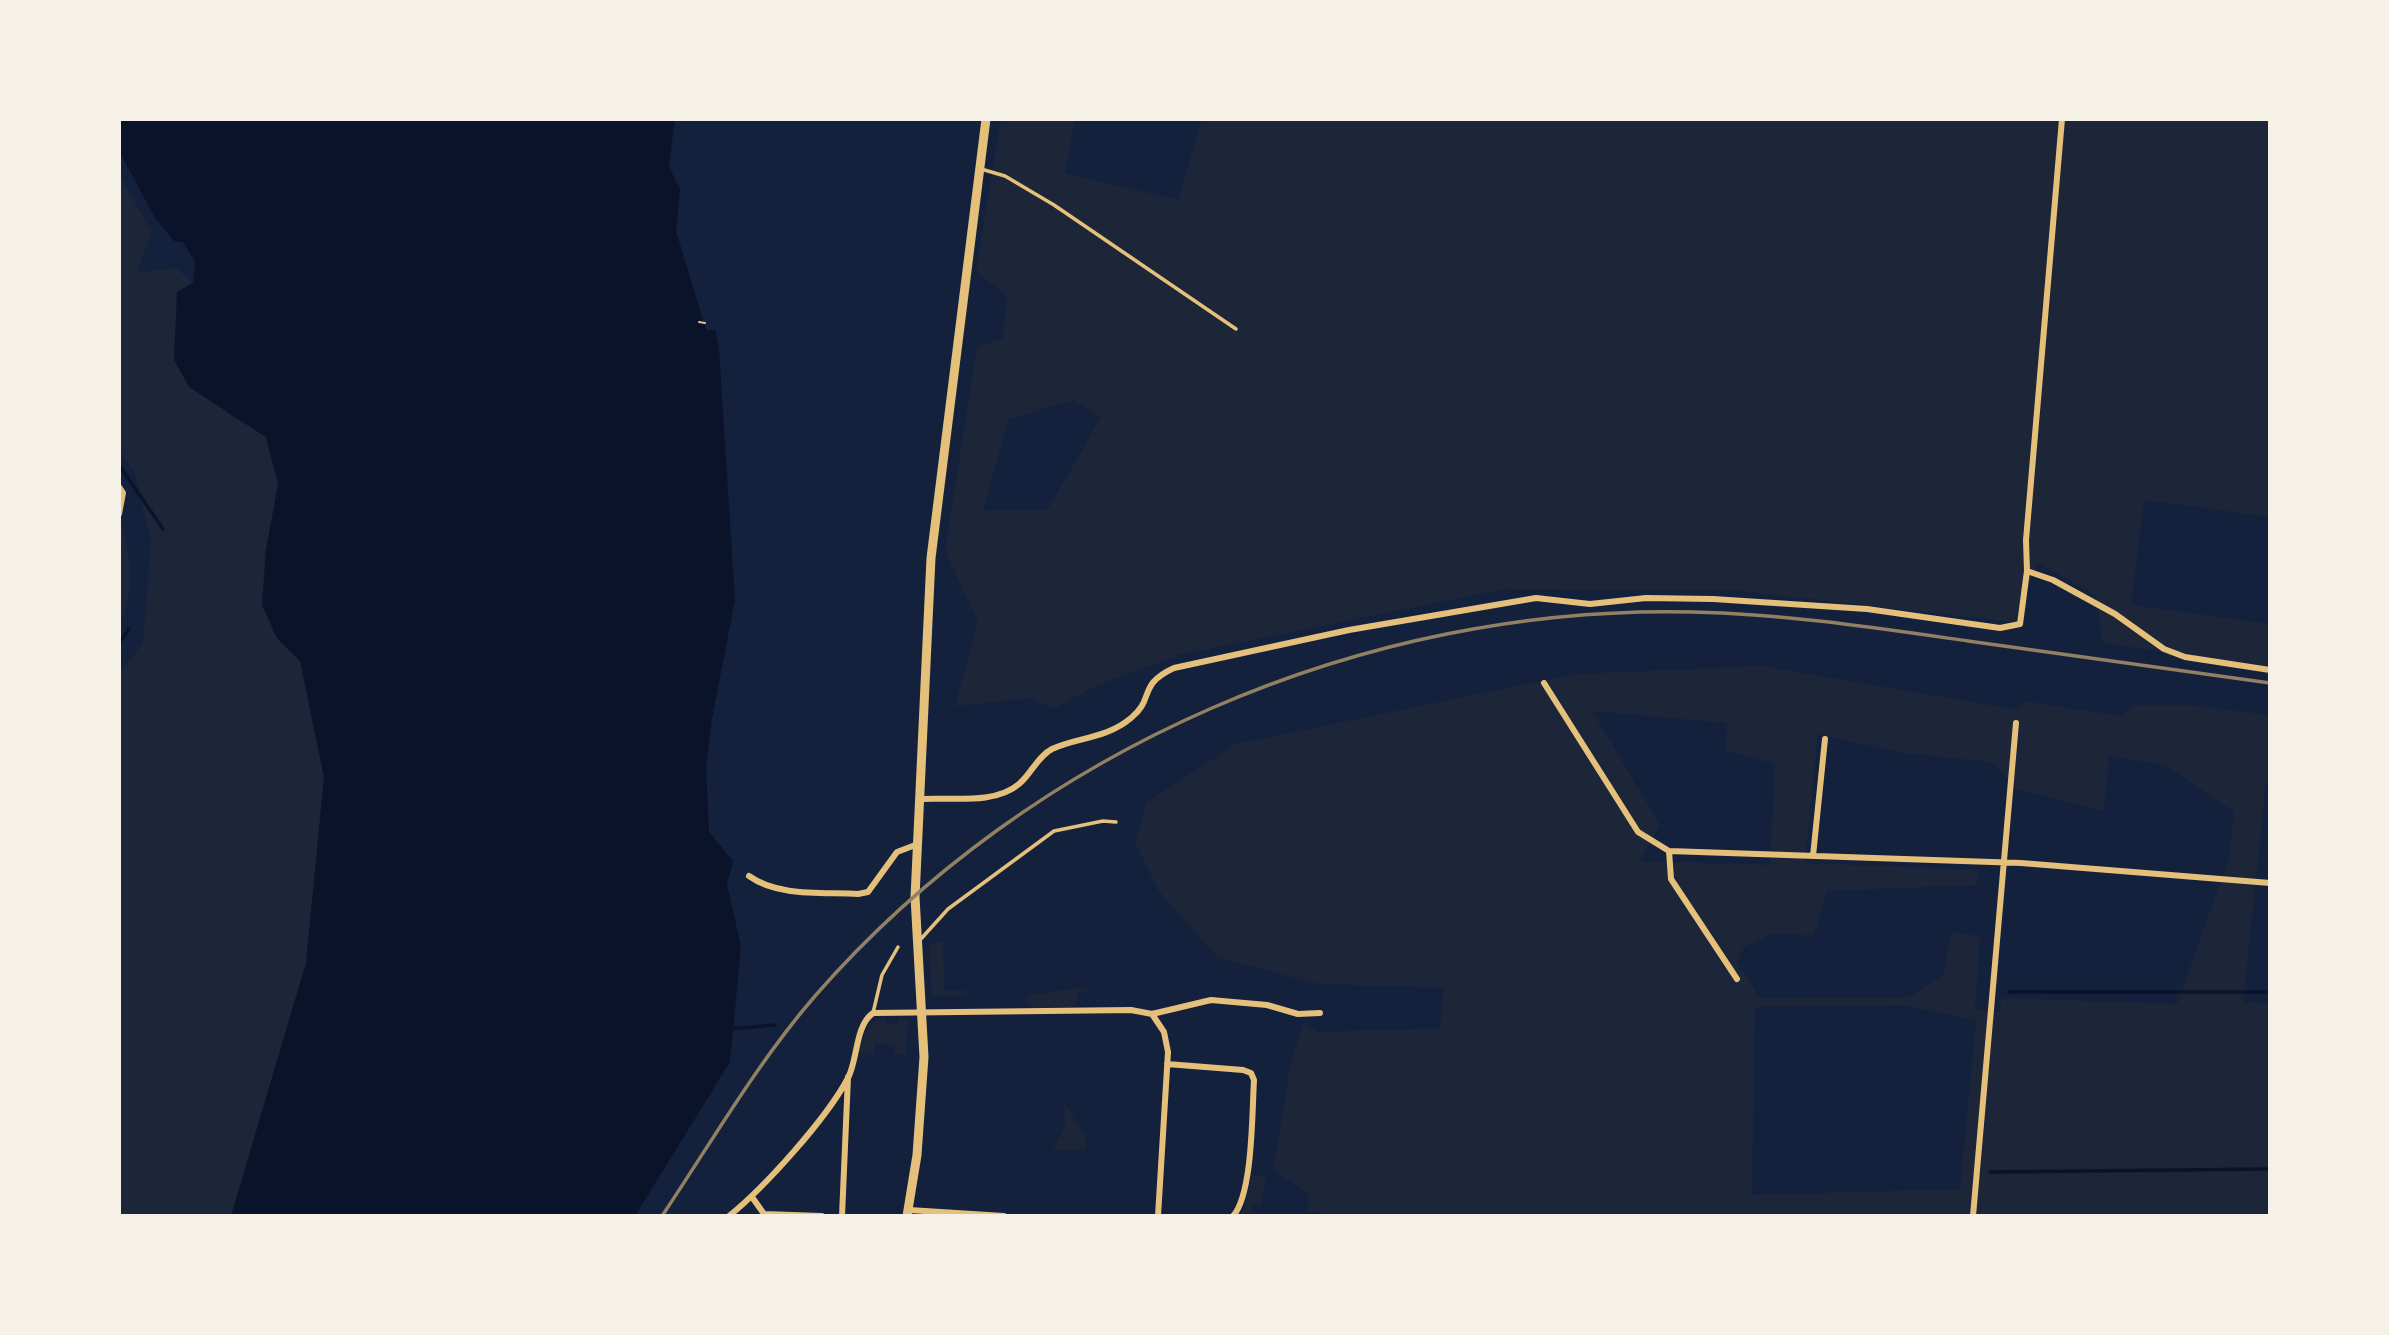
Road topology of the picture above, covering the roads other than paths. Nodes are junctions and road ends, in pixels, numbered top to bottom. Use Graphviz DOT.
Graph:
graph roads {
  1 [pos="986,119"];
  2 [pos="2062,119"];
  3 [pos="979,169"];
  4 [pos="1236,329"];
  5 [pos="119,487"];
  6 [pos="119,514"];
  7 [pos="2027,571"];
  8 [pos="2270,670"];
  9 [pos="1544,683"];
  10 [pos="2016,723"];
  11 [pos="1825,739"];
  12 [pos="920,799"];
  13 [pos="1116,822"];
  14 [pos="918,844"];
  15 [pos="1669,851"];
  16 [pos="1813,856"];
  17 [pos="2004,863"];
  18 [pos="749,876"];
  19 [pos="2270,883"];
  20 [pos="918,942"];
  21 [pos="898,947"];
  22 [pos="1737,979"];
  23 [pos="873,1013"];
  24 [pos="1320,1013"];
  25 [pos="923,1014"];
  26 [pos="1152,1014"];
  27 [pos="1167,1064"];
  28 [pos="848,1077"];
  29 [pos="752,1197"];
  30 [pos="908,1213"];
  31 [pos="764,1215"];
  32 [pos="729,1216"];
  33 [pos="822,1216"];
  34 [pos="842,1216"];
  35 [pos="1003,1216"];
  36 [pos="1158,1216"];
  37 [pos="1233,1216"];
  38 [pos="1973,1216"];
  1 -- 3 [label="main road"];
  2 -- 7 [label="street"];
  3 -- 4 [label="lane"];
  3 -- 12 [label="main road"];
  5 -- 6 [label="street"];
  7 -- 8 [label="street"];
  7 -- 12 [label="street"];
  9 -- 15 [label="street"];
  10 -- 17 [label="street"];
  11 -- 16 [label="street"];
  12 -- 14 [label="main road"];
  13 -- 20 [label="lane"];
  14 -- 18 [label="street"];
  14 -- 20 [label="main road"];
  15 -- 16 [label="street"];
  15 -- 22 [label="street"];
  16 -- 17 [label="street"];
  17 -- 19 [label="street"];
  17 -- 38 [label="street"];
  20 -- 25 [label="main road"];
  21 -- 23 [label="lane"];
  23 -- 25 [label="street"];
  23 -- 28 [label="street"];
  24 -- 26 [label="street"];
  25 -- 26 [label="street"];
  25 -- 30 [label="main road"];
  26 -- 27 [label="street"];
  27 -- 36 [label="street"];
  27 -- 37 [label="street"];
  28 -- 29 [label="street"];
  28 -- 34 [label="street"];
  29 -- 31 [label="street"];
  29 -- 32 [label="street"];
  30 -- 35 [label="street"];
  31 -- 33 [label="street"];
}
